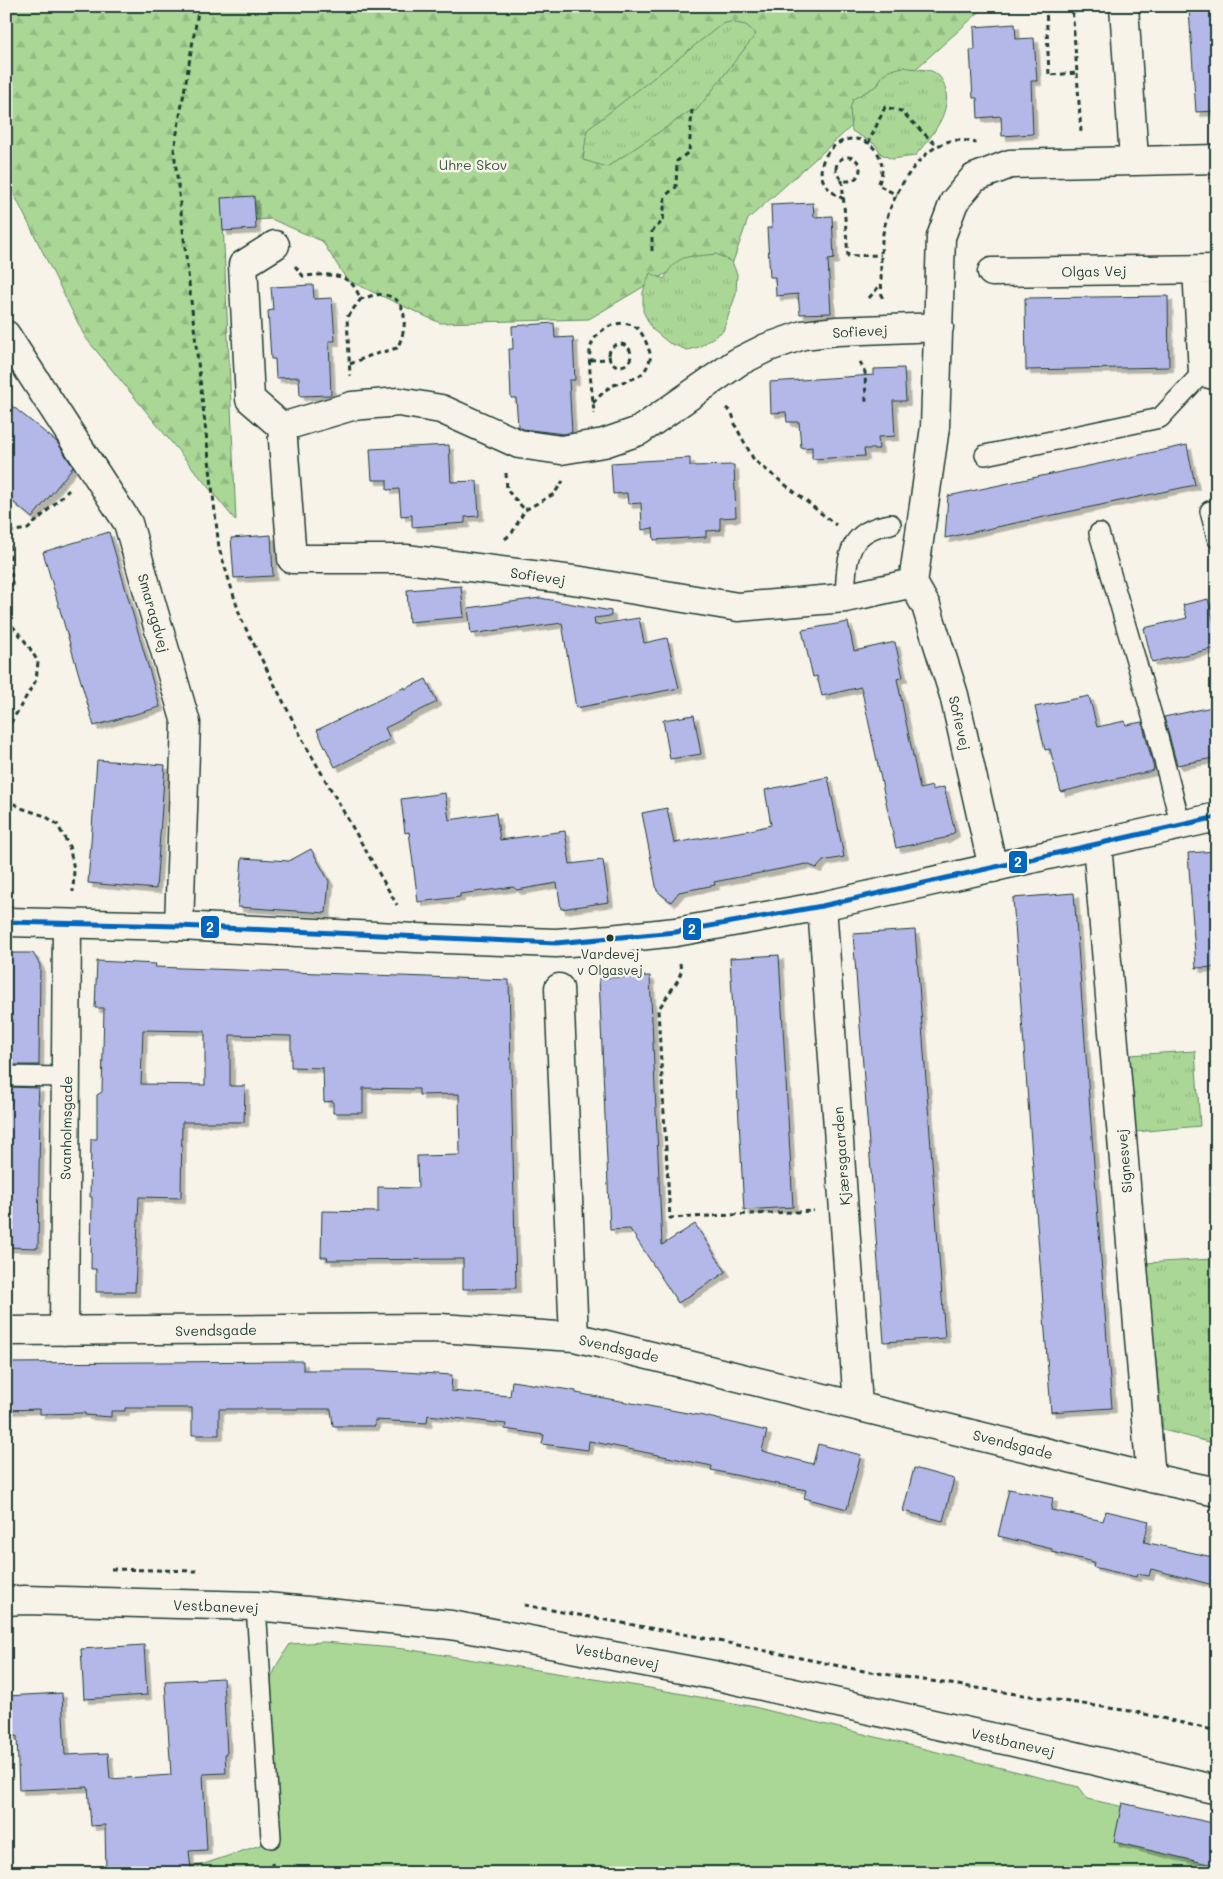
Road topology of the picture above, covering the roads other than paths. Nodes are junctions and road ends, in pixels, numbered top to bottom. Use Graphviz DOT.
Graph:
graph roads {
  1 [pos="1124,6"];
  2 [pos="1217,159"];
  3 [pos="1134,160"];
  4 [pos="276,245"];
  5 [pos="1207,270"];
  6 [pos="992,272"];
  7 [pos="939,327"];
  8 [pos="6,335"];
  9 [pos="1210,374"];
  10 [pos="282,427"];
  11 [pos="985,455"];
  12 [pos="1210,512"];
  13 [pos="891,524"];
  14 [pos="1099,533"];
  15 [pos="1217,538"];
  16 [pos="913,583"];
  17 [pos="845,598"];
  18 [pos="1217,817"];
  19 [pos="1180,826"];
  20 [pos="1097,844"];
  21 [pos="993,868"];
  22 [pos="822,906"];
  23 [pos="6,922"];
  24 [pos="67,924"];
  25 [pos="179,926"];
  26 [pos="559,988"];
  27 [pos="6,1076"];
  28 [pos="66,1077"];
  29 [pos="6,1331"];
  30 [pos="64,1331"];
  31 [pos="574,1337"];
  32 [pos="858,1405"];
  33 [pos="1151,1478"];
  34 [pos="1217,1492"];
  35 [pos="6,1601"];
  36 [pos="256,1606"];
  37 [pos="1217,1790"];
  38 [pos="271,1838"];
  1 -- 3 [label="street"];
  2 -- 3 [label="street"];
  3 -- 7 [label="street"];
  4 -- 10 [label="street"];
  5 -- 6 [label="street, Olgas Vej"];
  5 -- 9 [label="street, Olgas Vej"];
  7 -- 10 [label="street, Sofievej"];
  7 -- 16 [label="street"];
  8 -- 25 [label="street, Smaragdvej"];
  9 -- 11 [label="lane"];
  10 -- 17 [label="street, Sofievej"];
  12 -- 15 [label="lane"];
  13 -- 17 [label="lane"];
  14 -- 19 [label="lane"];
  16 -- 17 [label="street, Sofievej"];
  16 -- 21 [label="street, Sofievej"];
  18 -- 19 [label="street"];
  19 -- 20 [label="street"];
  20 -- 21 [label="street"];
  20 -- 33 [label="street, Signesvej"];
  21 -- 22 [label="street"];
  22 -- 25 [label="street"];
  22 -- 32 [label="street, Kjærsgaarden"];
  23 -- 24 [label="street"];
  24 -- 25 [label="street"];
  24 -- 28 [label="street, Svanholmsgade"];
  26 -- 31 [label="street"];
  27 -- 28 [label="lane"];
  28 -- 30 [label="street, Svanholmsgade"];
  29 -- 30 [label="street, Svendsgade"];
  30 -- 31 [label="street, Svendsgade"];
  31 -- 32 [label="street, Svendsgade"];
  32 -- 33 [label="street, Svendsgade"];
  33 -- 34 [label="street, Svendsgade"];
  35 -- 36 [label="street, Vestbanevej"];
  36 -- 37 [label="street, Vestbanevej"];
  36 -- 38 [label="lane"];
}
